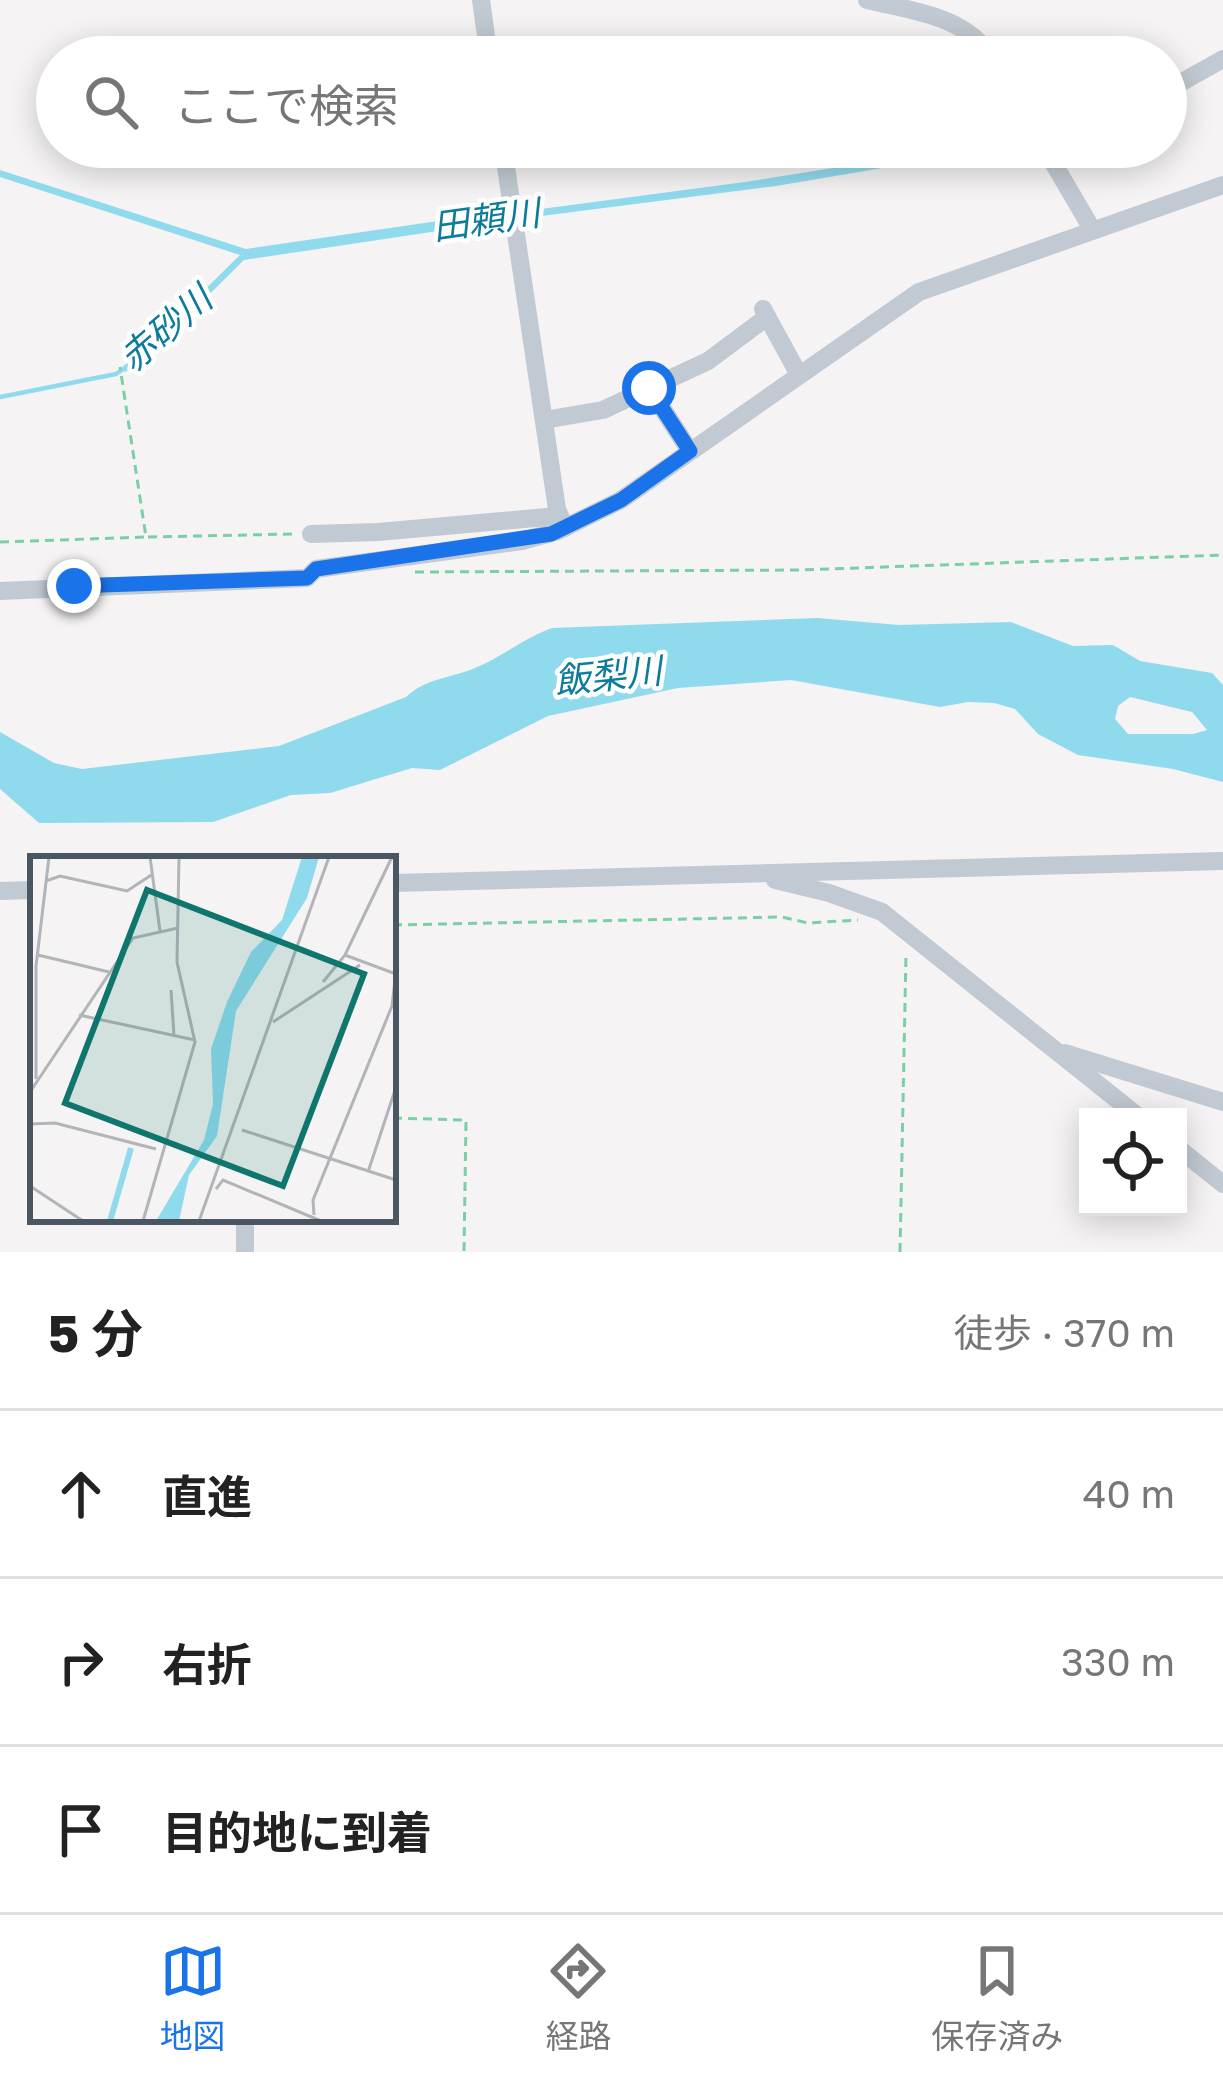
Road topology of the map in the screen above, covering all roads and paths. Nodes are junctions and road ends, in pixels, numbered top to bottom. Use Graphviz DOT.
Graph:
graph roads {
  1 [pos="481,0"];
  2 [pos="867,0"];
  3 [pos="486,36"];
  4 [pos="975,36"];
  5 [pos="1223,59"];
  6 [pos="1187,79"];
  7 [pos="506,168"];
  8 [pos="1056,168"];
  9 [pos="1223,184"];
  10 [pos="1092,229"];
  11 [pos="121,370"];
  12 [pos="799,375"];
  13 [pos="649,388"];
  14 [pos="544,420"];
  15 [pos="690,451"];
  16 [pos="562,522"];
  17 [pos="310,534"];
  18 [pos="146,537"];
  19 [pos="0,542"];
  20 [pos="1223,555"];
  21 [pos="407,572"];
  22 [pos="0,591"];
  23 [pos="1223,861"];
  24 [pos="747,873"];
  25 [pos="396,883"];
  26 [pos="30,890"];
  27 [pos="0,891"];
  28 [pos="892,920"];
  29 [pos="396,925"];
  30 [pos="910,934"];
  31 [pos="1060,1053"];
  32 [pos="1223,1102"];
  33 [pos="1128,1108"];
  34 [pos="396,1118"];
  35 [pos="1187,1155"];
  36 [pos="1223,1184"];
  37 [pos="245,1222"];
  38 [pos="244,1252"];
  39 [pos="464,1252"];
  40 [pos="900,1252"];
  1 -- 3 [label="street"];
  2 -- 4 [label="street"];
  5 -- 6 [label="street"];
  7 -- 14 [label="street"];
  8 -- 10 [label="street"];
  9 -- 10 [label="street"];
  10 -- 12 [label="street"];
  11 -- 18 [label="path"];
  12 -- 13 [label="street"];
  12 -- 15 [label="street"];
  13 -- 14 [label="street"];
  13 -- 15 [label="street"];
  14 -- 16 [label="street"];
  15 -- 16 [label="street"];
  16 -- 17 [label="street"];
  16 -- 22 [label="street"];
  17 -- 18 [label="path"];
  18 -- 19 [label="path"];
  20 -- 21 [label="path"];
  23 -- 24 [label="street"];
  24 -- 25 [label="street"];
  24 -- 28 [label="street"];
  26 -- 27 [label="street"];
  28 -- 29 [label="path"];
  28 -- 30 [label="street"];
  30 -- 31 [label="street"];
  30 -- 40 [label="path"];
  31 -- 32 [label="street"];
  31 -- 33 [label="street"];
  34 -- 39 [label="path"];
  35 -- 36 [label="street"];
  37 -- 38 [label="street"];
}
